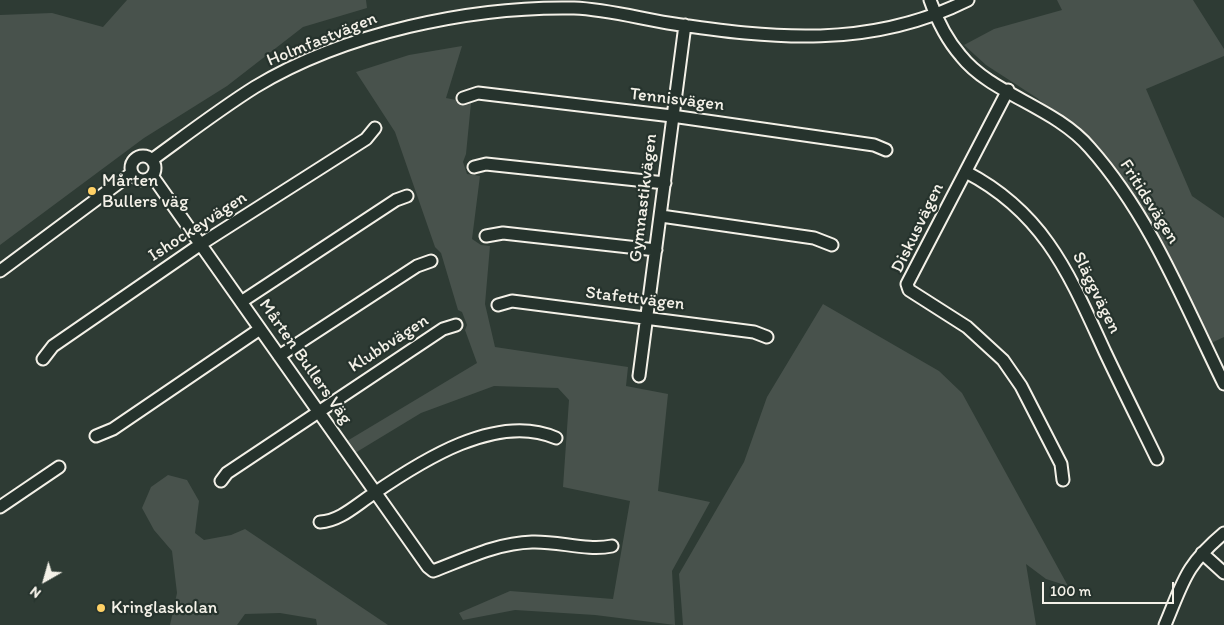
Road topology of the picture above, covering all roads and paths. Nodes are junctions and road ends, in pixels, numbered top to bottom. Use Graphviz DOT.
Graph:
graph roads {
  1 [pos="930,0"];
  2 [pos="968,0"];
  3 [pos="575,4"];
  4 [pos="936,15"];
  5 [pos="685,25"];
  6 [pos="1008,90"];
  7 [pos="463,98"];
  8 [pos="672,116"];
  9 [pos="375,128"];
  10 [pos="886,150"];
  11 [pos="153,159"];
  12 [pos="474,167"];
  13 [pos="966,172"];
  14 [pos="132,173"];
  15 [pos="152,177"];
  16 [pos="665,183"];
  17 [pos="407,196"];
  18 [pos="661,216"];
  19 [pos="486,236"];
  20 [pos="200,244"];
  21 [pos="832,245"];
  22 [pos="656,250"];
  23 [pos="431,261"];
  24 [pos="0,271"];
  25 [pos="241,302"];
  26 [pos="498,305"];
  27 [pos="648,318"];
  28 [pos="456,325"];
  29 [pos="260,330"];
  30 [pos="767,337"];
  31 [pos="279,356"];
  32 [pos="43,359"];
  33 [pos="639,376"];
  34 [pos="1223,379"];
  35 [pos="318,412"];
  36 [pos="96,436"];
  37 [pos="556,438"];
  38 [pos="1157,459"];
  39 [pos="59,467"];
  40 [pos="1063,480"];
  41 [pos="221,481"];
  42 [pos="375,492"];
  43 [pos="0,507"];
  44 [pos="320,522"];
  45 [pos="1224,532"];
  46 [pos="612,546"];
  47 [pos="1202,553"];
  48 [pos="1224,573"];
  49 [pos="1165,625"];
  1 -- 4 [label="street, Fritidsvägen"];
  2 -- 4 [label="street, Holmfastvägen"];
  3 -- 5 [label="street, Holmfastvägen"];
  3 -- 11 [label="street, Holmfastvägen"];
  4 -- 5 [label="street, Holmfastvägen"];
  4 -- 6 [label="street, Fritidsvägen"];
  5 -- 8 [label="street, Gymnastikvägen"];
  6 -- 13 [label="street, Diskusvägen"];
  6 -- 34 [label="street, Fritidsvägen"];
  7 -- 8 [label="street, Tennisvägen"];
  8 -- 10 [label="street, Tennisvägen"];
  8 -- 16 [label="street, Gymnastikvägen"];
  9 -- 20 [label="street, Ishockeyvägen"];
  11 -- 14 [label="street"];
  11 -- 15 [label="street"];
  12 -- 16 [label="street"];
  13 -- 38 [label="street, Släggvägen"];
  13 -- 40 [label="street, Diskusvägen"];
  14 -- 15 [label="street"];
  14 -- 24 [label="street"];
  15 -- 20 [label="street, Mårten Bullers Väg"];
  16 -- 18 [label="street, Gymnastikvägen"];
  17 -- 25 [label="street"];
  18 -- 21 [label="street"];
  18 -- 22 [label="street, Gymnastikvägen"];
  19 -- 22 [label="street"];
  20 -- 25 [label="street, Mårten Bullers Väg"];
  20 -- 32 [label="street, Ishockeyvägen"];
  22 -- 27 [label="street, Gymnastikvägen"];
  23 -- 31 [label="street"];
  25 -- 29 [label="street, Mårten Bullers Väg"];
  26 -- 27 [label="street, Stafettvägen"];
  27 -- 30 [label="street, Stafettvägen"];
  27 -- 33 [label="street, Gymnastikvägen"];
  28 -- 35 [label="street, Klubbvägen"];
  29 -- 31 [label="street, Mårten Bullers Väg"];
  29 -- 36 [label="street"];
  31 -- 35 [label="street, Mårten Bullers Väg"];
  35 -- 41 [label="street, Klubbvägen"];
  35 -- 42 [label="street, Mårten Bullers Väg"];
  37 -- 42 [label="street"];
  39 -- 43 [label="street"];
  42 -- 44 [label="street"];
  42 -- 46 [label="street, Mårten Bullers Väg"];
  45 -- 47 [label="street"];
  47 -- 48 [label="street"];
  47 -- 49 [label="street"];
}
